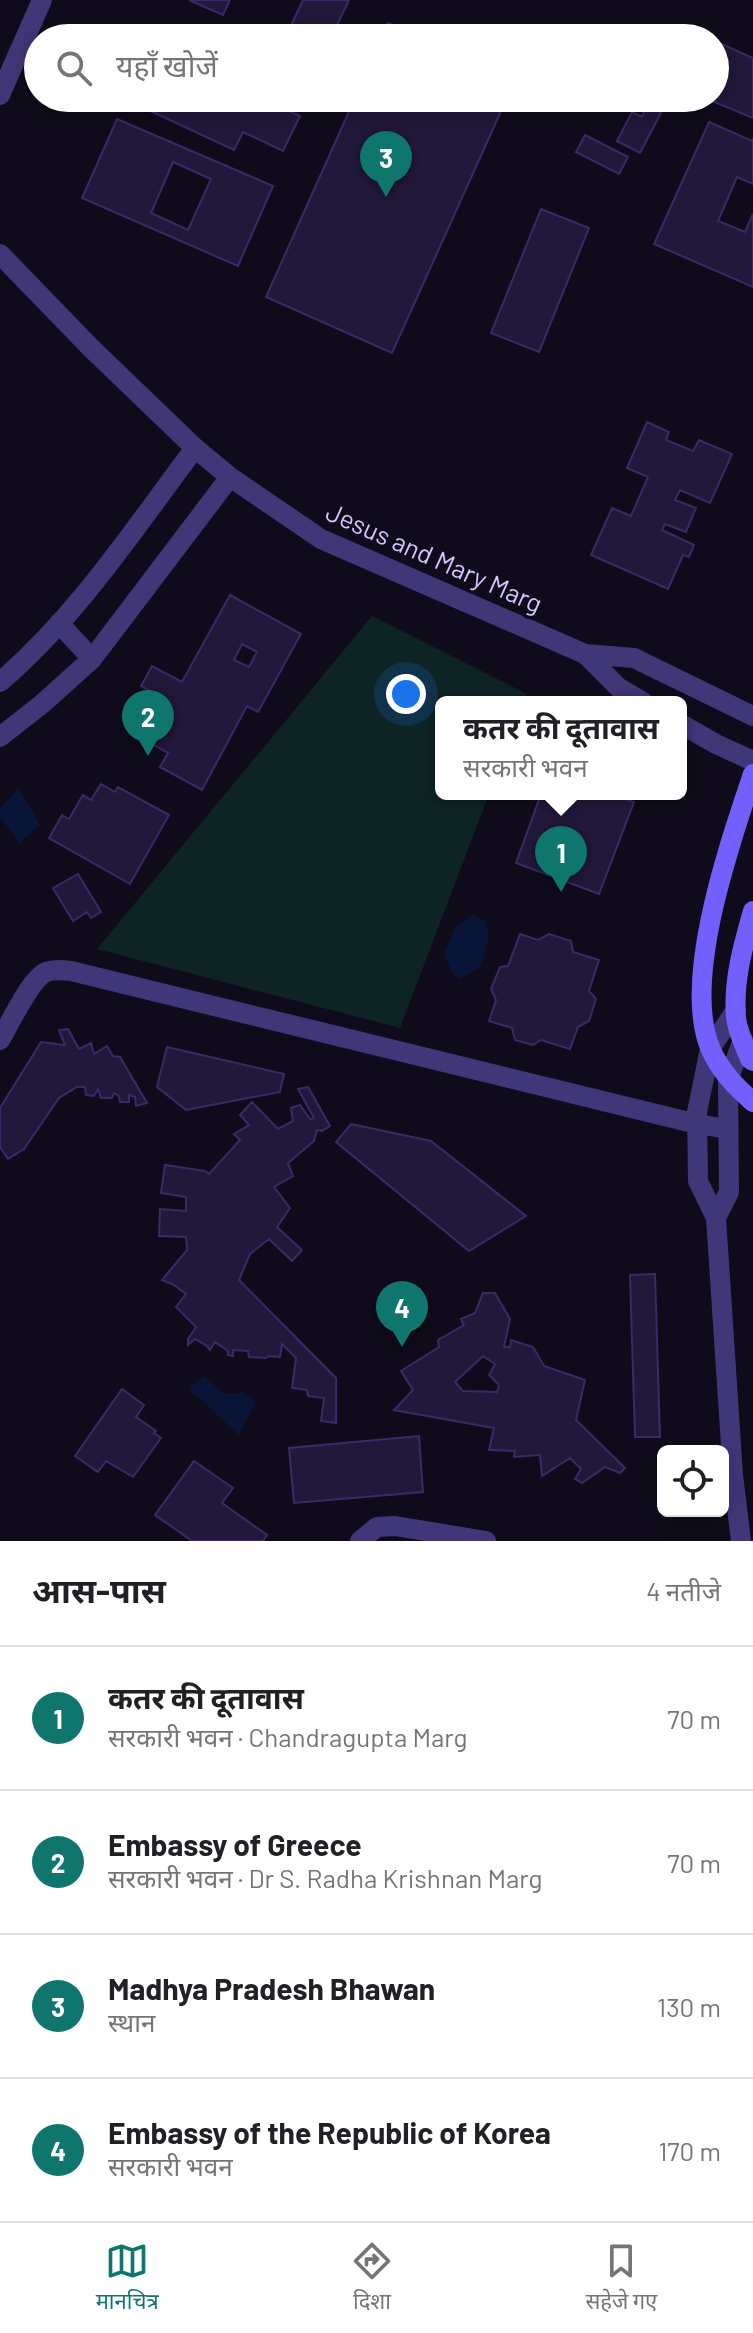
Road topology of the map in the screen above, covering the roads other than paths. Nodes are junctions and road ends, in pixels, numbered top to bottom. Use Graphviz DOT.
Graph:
graph roads {
  1 [pos="42,0"];
  2 [pos="31,24"];
  3 [pos="24,41"];
  4 [pos="0,95"];
  5 [pos="0,254"];
  6 [pos="195,448"];
  7 [pos="230,477"];
  8 [pos="59,623"];
  9 [pos="585,654"];
  10 [pos="92,659"];
  11 [pos="0,682"];
  12 [pos="633,696"];
  13 [pos="753,716"];
  14 [pos="687,727"];
  15 [pos="0,737"];
  16 [pos="753,761"];
  17 [pos="753,774"];
  18 [pos="753,911"];
  19 [pos="736,1010"];
  20 [pos="0,1040"];
  21 [pos="743,1040"];
  22 [pos="710,1049"];
  23 [pos="752,1060"];
  24 [pos="728,1080"];
  25 [pos="753,1102"];
  26 [pos="697,1124"];
  27 [pos="728,1129"];
  28 [pos="716,1218"];
  29 [pos="360,1541"];
  30 [pos="486,1541"];
  31 [pos="741,1541"];
  1 -- 2 [label="street"];
  3 -- 4 [label="street"];
  5 -- 6 [label="street, Jesus and Mary Marg"];
  6 -- 7 [label="street, Jesus and Mary Marg"];
  6 -- 8 [label="street"];
  7 -- 9 [label="street, Jesus and Mary Marg"];
  7 -- 10 [label="street"];
  8 -- 10 [label="street"];
  8 -- 11 [label="street"];
  9 -- 12 [label="street, Jesus and Mary Marg"];
  9 -- 13 [label="street"];
  10 -- 15 [label="street"];
  14 -- 16 [label="street"];
  17 -- 22 [label="main road"];
  18 -- 19 [label="main road"];
  19 -- 21 [label="main road"];
  19 -- 22 [label="street"];
  20 -- 26 [label="street"];
  21 -- 23 [label="main road"];
  21 -- 24 [label="street"];
  22 -- 24 [label="main road"];
  22 -- 26 [label="street"];
  24 -- 25 [label="main road"];
  24 -- 27 [label="street"];
  26 -- 27 [label="street"];
  26 -- 28 [label="street"];
  27 -- 28 [label="street"];
  28 -- 31 [label="street"];
  29 -- 30 [label="street"];
}
